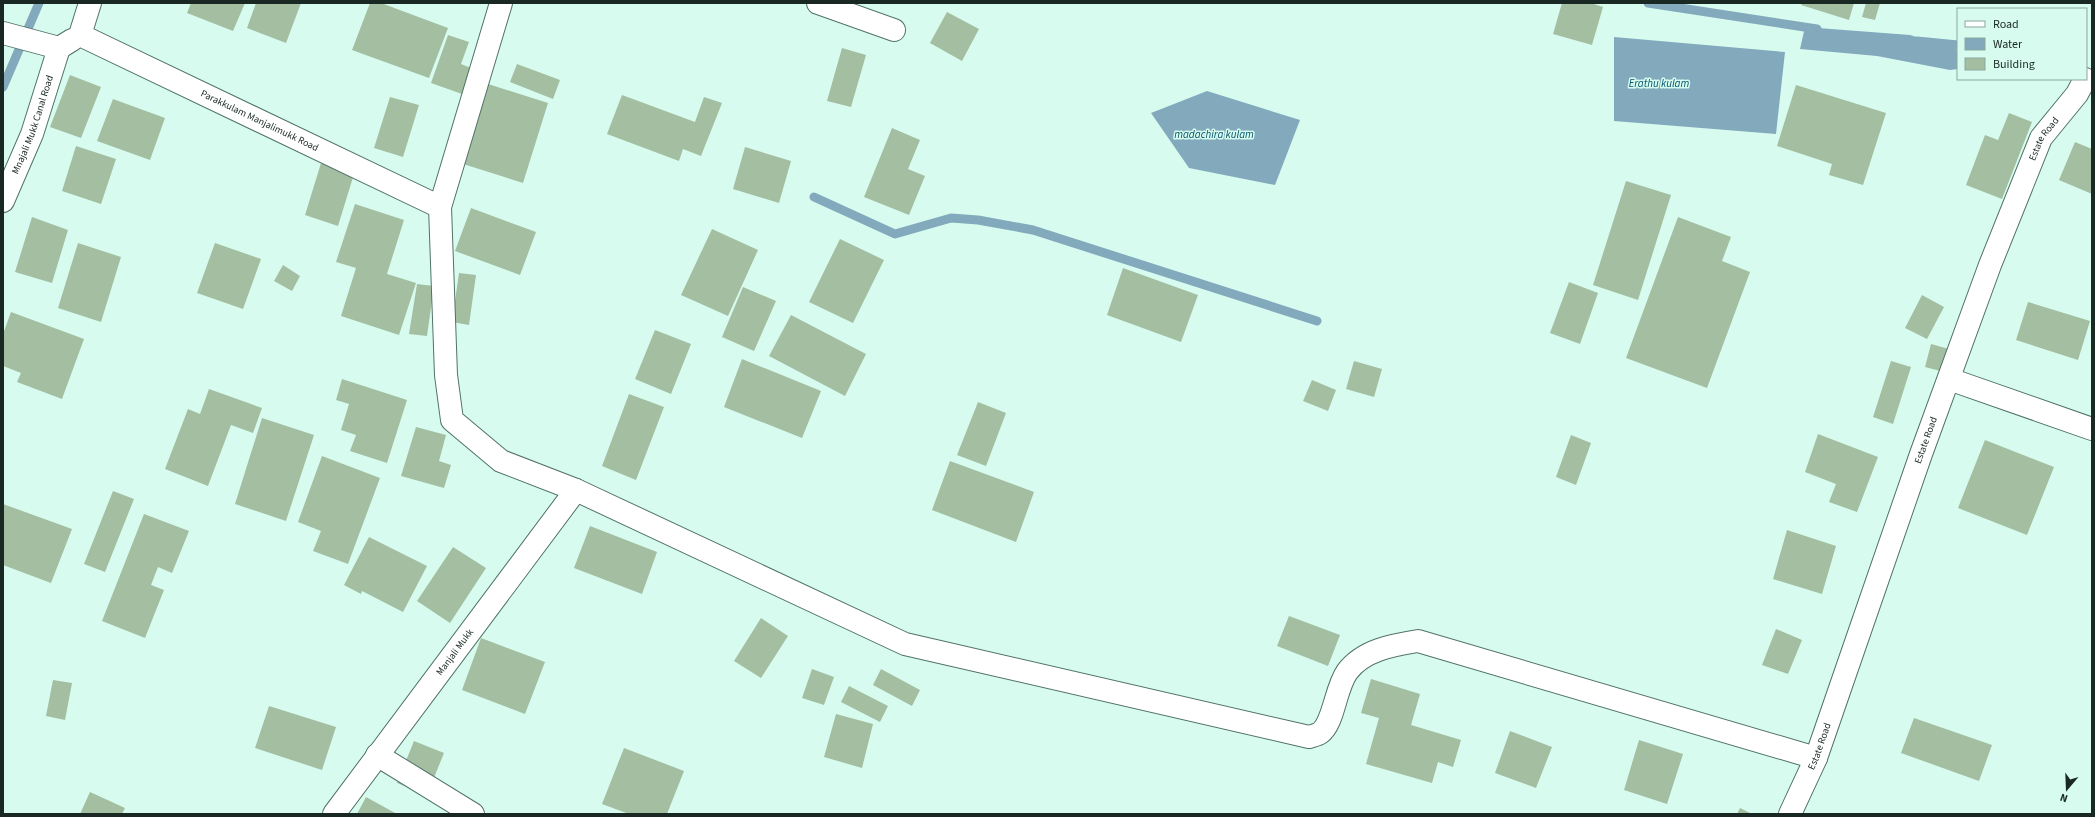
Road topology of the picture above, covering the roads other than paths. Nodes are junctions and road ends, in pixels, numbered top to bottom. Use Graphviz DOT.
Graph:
graph roads {
  1 [pos="90,3"];
  2 [pos="501,3"];
  3 [pos="818,3"];
  4 [pos="894,30"];
  5 [pos="4,33"];
  6 [pos="80,35"];
  7 [pos="52,46"];
  8 [pos="2092,66"];
  9 [pos="2087,80"];
  10 [pos="2085,85"];
  11 [pos="3,201"];
  12 [pos="440,207"];
  13 [pos="1949,379"];
  14 [pos="2092,429"];
  15 [pos="576,490"];
  16 [pos="377,755"];
  17 [pos="1816,758"];
  18 [pos="334,814"];
  19 [pos="473,814"];
  20 [pos="1790,814"];
  1 -- 6 [label="street"];
  2 -- 12 [label="street"];
  3 -- 4 [label="street"];
  5 -- 7 [label="street"];
  6 -- 7 [label="street"];
  6 -- 12 [label="street, Parakkulam Manjalimukk Road"];
  7 -- 11 [label="street, Mnajali Mukk Canal Road"];
  8 -- 9 [label="street, Estate Road"];
  10 -- 13 [label="street, Estate Road"];
  12 -- 15 [label="street"];
  13 -- 14 [label="street"];
  13 -- 17 [label="street, Estate Road"];
  15 -- 16 [label="street, Manjali Mukk"];
  15 -- 17 [label="street"];
  16 -- 18 [label="street, Manjali Mukk"];
  16 -- 19 [label="street"];
  17 -- 20 [label="street, Estate Road"];
}
